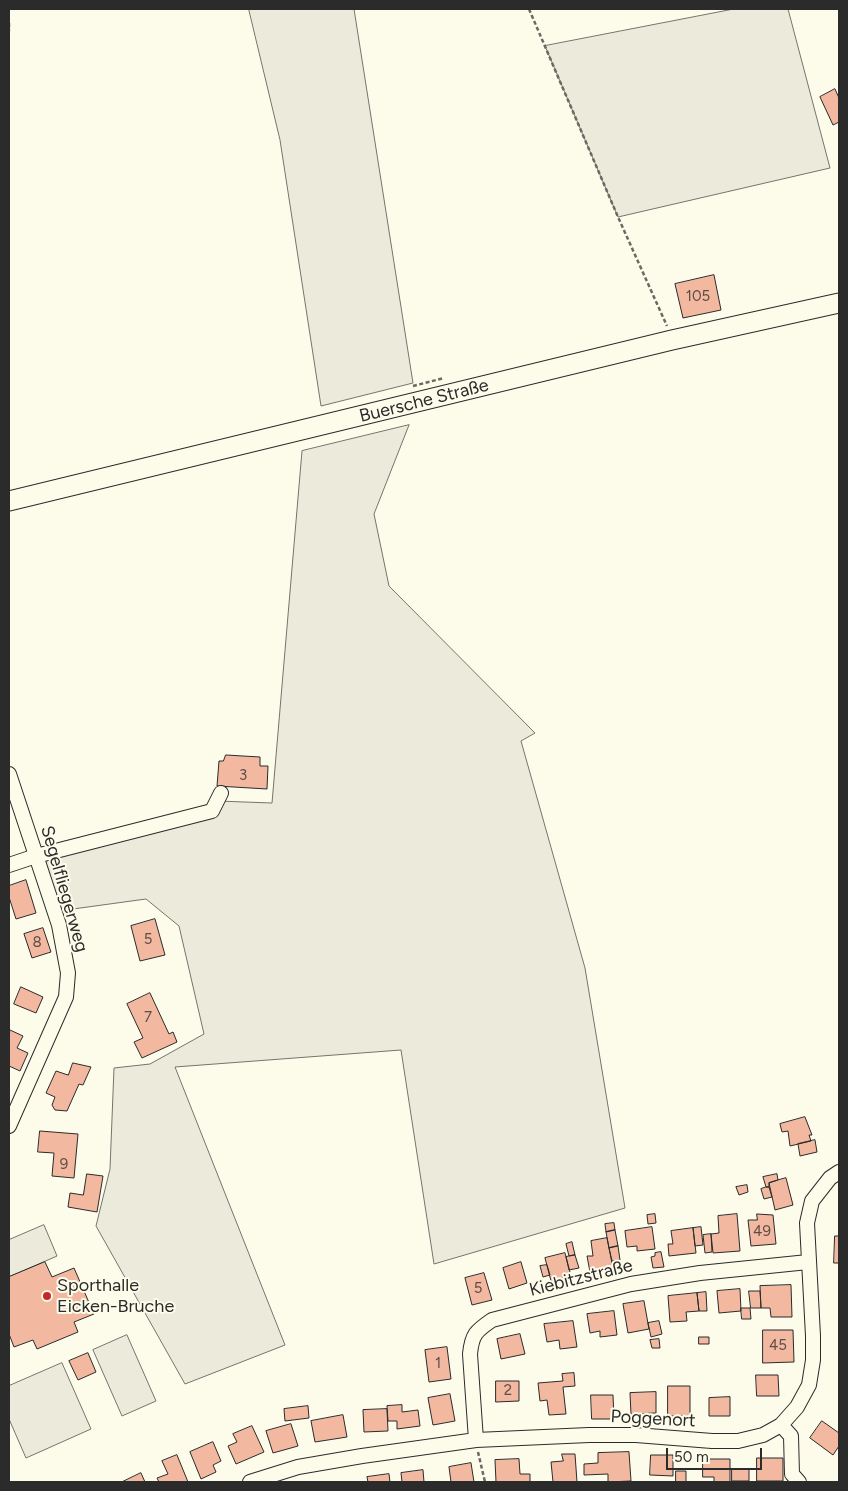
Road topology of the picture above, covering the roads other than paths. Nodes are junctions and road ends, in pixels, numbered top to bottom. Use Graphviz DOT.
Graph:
graph roads {
  1 [pos="839,303"];
  2 [pos="9,501"];
  3 [pos="9,774"];
  4 [pos="221,793"];
  5 [pos="36,856"];
  6 [pos="9,865"];
  7 [pos="9,1126"];
  8 [pos="839,1172"];
  9 [pos="808,1262"];
  10 [pos="781,1425"];
  11 [pos="476,1440"];
  12 [pos="250,1482"];
  13 [pos="799,1482"];
  1 -- 2 [label="main road, Buersche Straße"];
  3 -- 5 [label="street, Segelfliegerweg"];
  4 -- 5 [label="street"];
  5 -- 6 [label="street"];
  5 -- 7 [label="street, Segelfliegerweg"];
  8 -- 9 [label="street, Poggenort"];
  9 -- 10 [label="street, Poggenort"];
  9 -- 11 [label="street, Kiebitzstraße"];
  10 -- 11 [label="street, Poggenort"];
  10 -- 13 [label="street"];
  11 -- 12 [label="street, Poggenort"];
}
